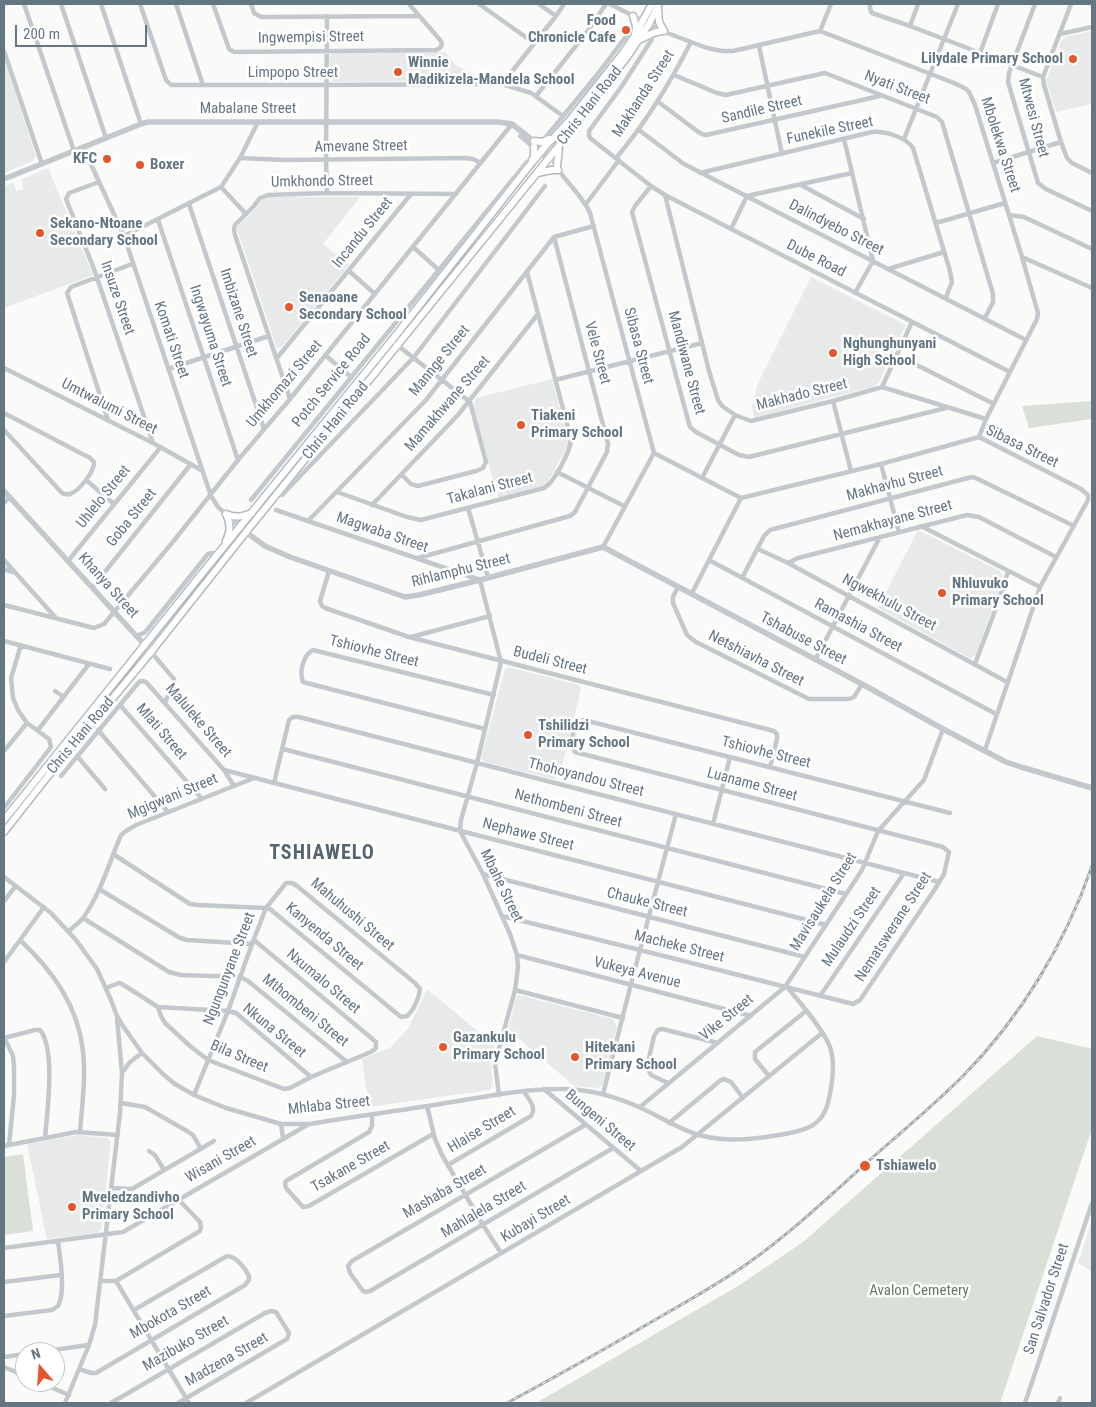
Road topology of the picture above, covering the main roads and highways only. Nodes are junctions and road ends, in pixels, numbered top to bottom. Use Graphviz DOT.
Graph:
graph roads {
  1 [pos="655,5"];
  2 [pos="634,37"];
  3 [pos="562,130"];
  4 [pos="559,146"];
  5 [pos="554,163"];
  6 [pos="526,170"];
  7 [pos="537,173"];
  8 [pos="252,513"];
  9 [pos="243,529"];
  10 [pos="219,553"];
  11 [pos="4,820"];
  12 [pos="5,831"];
  1 -- 2 [label="main road, Chris Hani Road"];
  1 -- 2 [label="main road"];
  1 -- 2 [label="main road"];
  2 -- 3 [label="main road, Chris Hani Road"];
  2 -- 4 [label="main road, Chris Hani Road"];
  3 -- 6 [label="main road, Chris Hani Road"];
  3 -- 6 [label="main road"];
  4 -- 5 [label="main road"];
  4 -- 5 [label="main road, Chris Hani Road"];
  5 -- 7 [label="main road, Chris Hani Road"];
  5 -- 7 [label="main road"];
  6 -- 8 [label="main road, Chris Hani Road"];
  7 -- 9 [label="main road, Chris Hani Road"];
  8 -- 9 [label="main road, Chris Hani Road"];
  8 -- 10 [label="main road"];
  9 -- 10 [label="main road, Chris Hani Road"];
  9 -- 12 [label="main road, Chris Hani Road"];
  10 -- 11 [label="main road, Chris Hani Road"];
}
